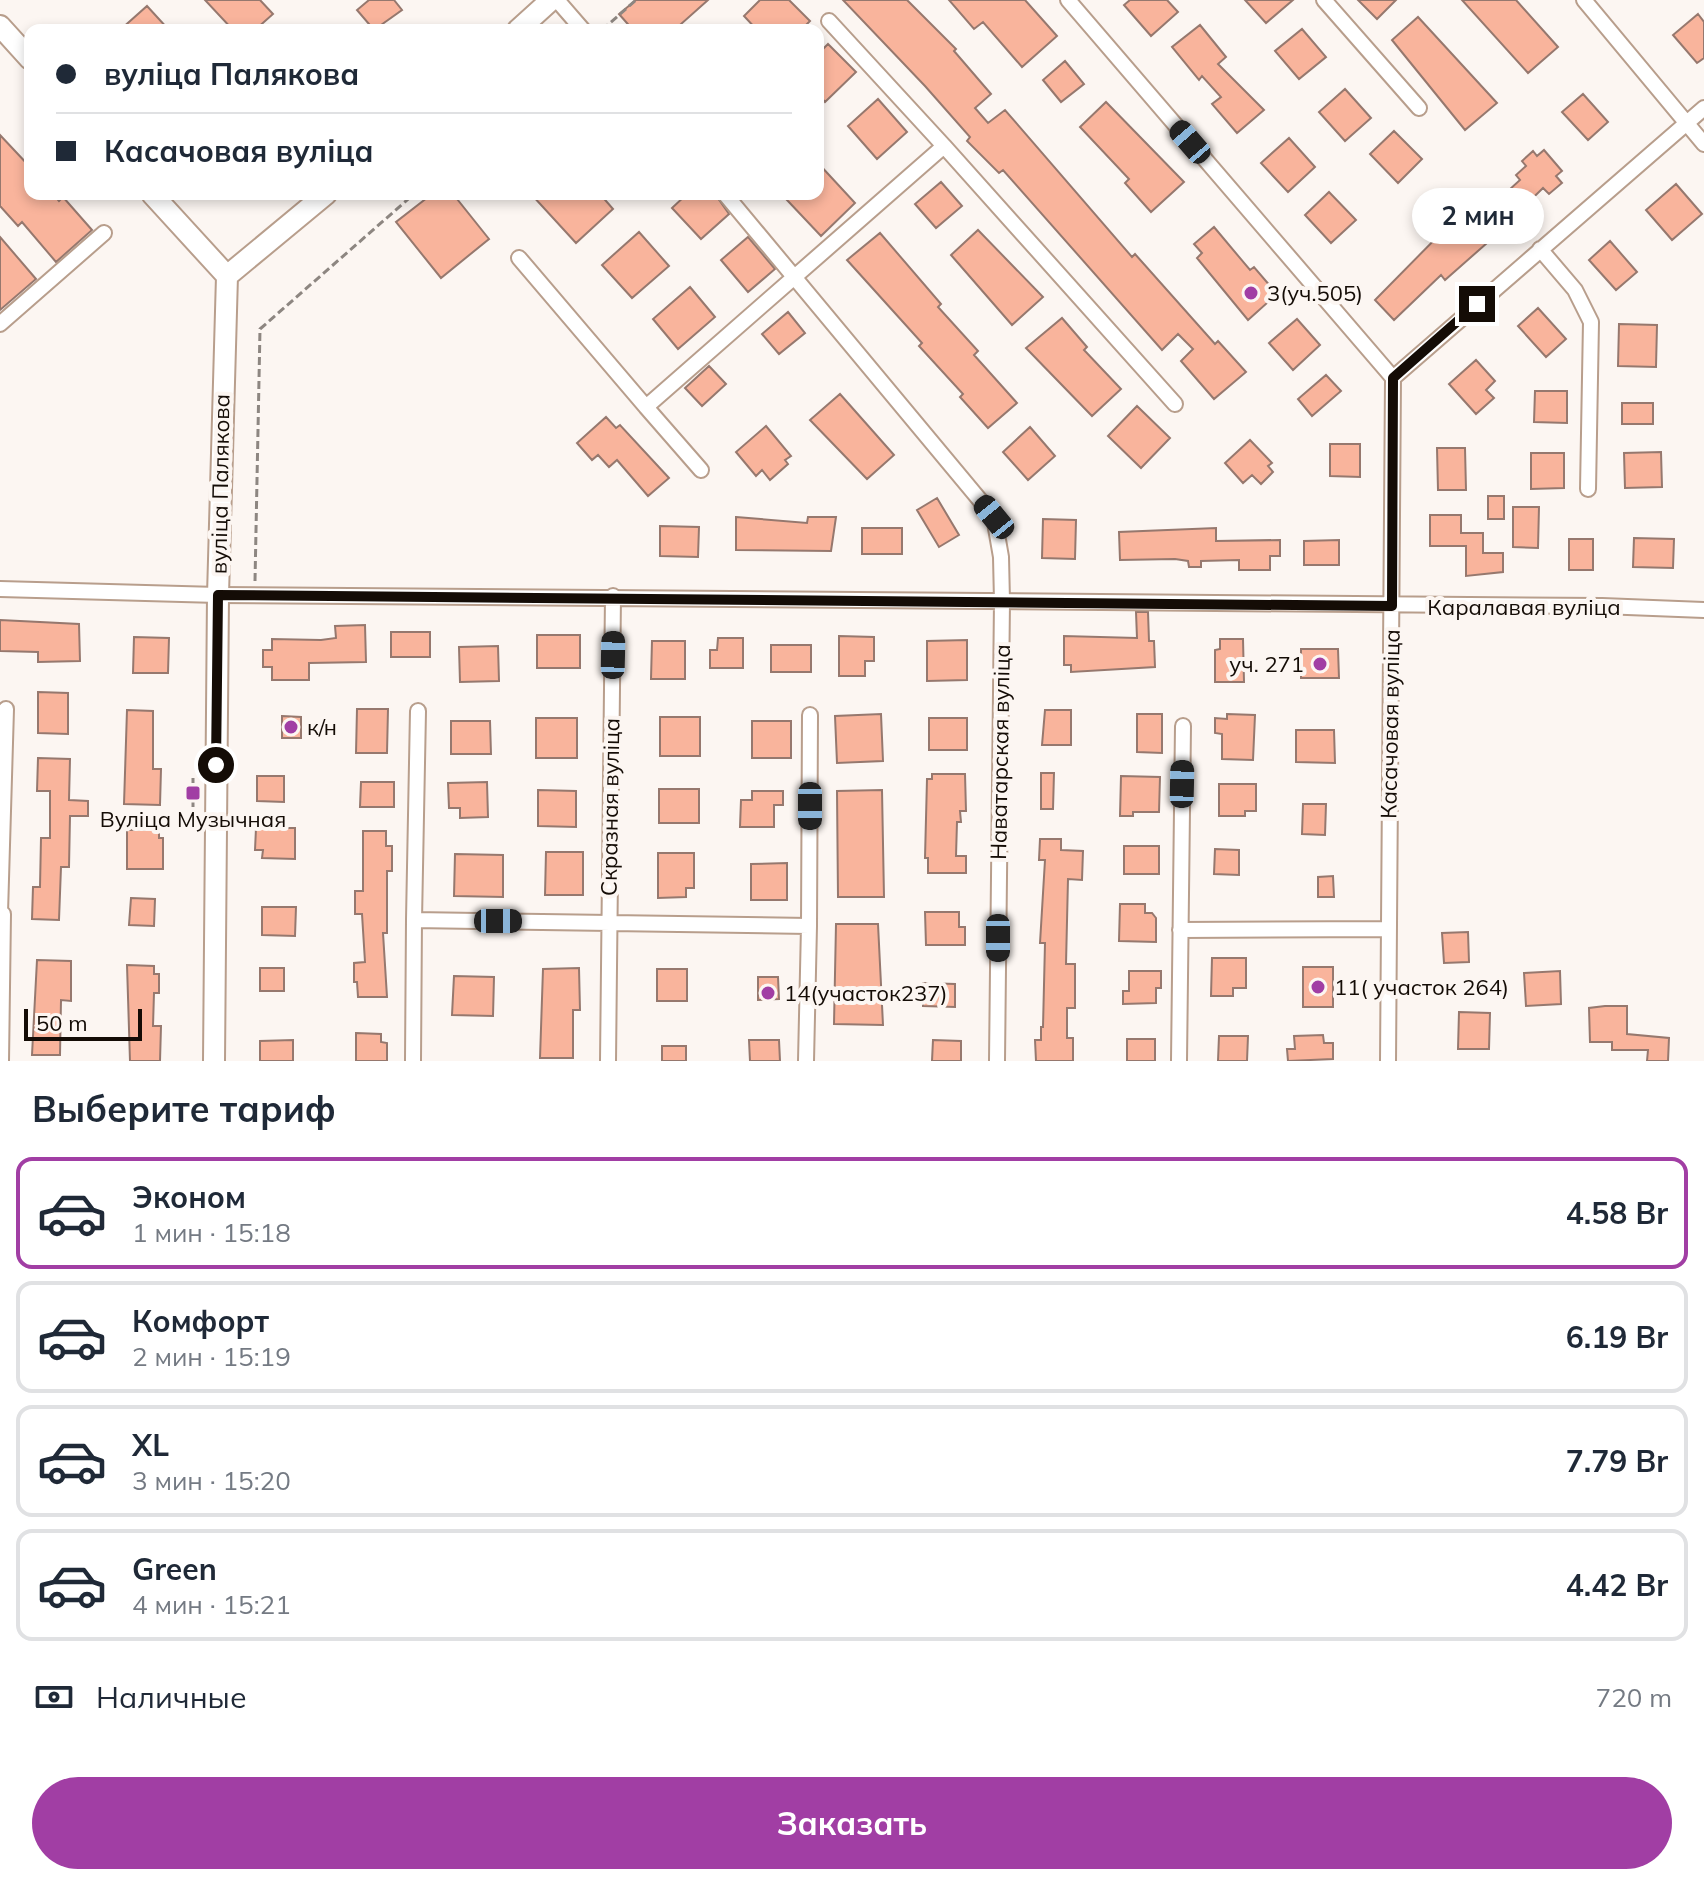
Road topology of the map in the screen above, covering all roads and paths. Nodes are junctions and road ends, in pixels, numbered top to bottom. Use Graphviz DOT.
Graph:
graph roads {
  1 [pos="554,0"];
  2 [pos="636,0"];
  3 [pos="1068,0"];
  4 [pos="1324,0"];
  5 [pos="1584,0"];
  6 [pos="829,21"];
  7 [pos="525,24"];
  8 [pos="577,24"];
  9 [pos="609,24"];
  10 [pos="0,26"];
  11 [pos="24,52"];
  12 [pos="1419,108"];
  13 [pos="1704,108"];
  14 [pos="1687,123"];
  15 [pos="1704,144"];
  16 [pos="944,146"];
  17 [pos="157,200"];
  18 [pos="319,200"];
  19 [pos="407,200"];
  20 [pos="730,200"];
  21 [pos="104,233"];
  22 [pos="1540,249"];
  23 [pos="519,258"];
  24 [pos="795,275"];
  25 [pos="227,276"];
  26 [pos="0,324"];
  27 [pos="1393,378"];
  28 [pos="1175,404"];
  29 [pos="646,407"];
  30 [pos="701,470"];
  31 [pos="1588,489"];
  32 [pos="0,589"];
  33 [pos="218,595"];
  34 [pos="255,595"];
  35 [pos="613,596"];
  36 [pos="1002,601"];
  37 [pos="1392,606"];
  38 [pos="1704,610"];
  39 [pos="6,709"];
  40 [pos="418,711"];
  41 [pos="810,715"];
  42 [pos="1183,726"];
  43 [pos="193,778"];
  44 [pos="193,807"];
  45 [pos="1,914"];
  46 [pos="414,920"];
  47 [pos="609,922"];
  48 [pos="809,926"];
  49 [pos="1389,929"];
  50 [pos="1180,930"];
  51 [pos="1,1061"];
  52 [pos="214,1061"];
  53 [pos="413,1061"];
  54 [pos="608,1061"];
  55 [pos="806,1061"];
  56 [pos="997,1061"];
  57 [pos="1179,1061"];
  58 [pos="1388,1061"];
  1 -- 7 [label="street"];
  1 -- 8 [label="street"];
  2 -- 9 [label="path"];
  3 -- 27 [label="street"];
  4 -- 12 [label="street"];
  5 -- 14 [label="street"];
  6 -- 16 [label="street"];
  10 -- 11 [label="street"];
  13 -- 14 [label="street"];
  14 -- 15 [label="street"];
  14 -- 22 [label="street"];
  16 -- 24 [label="street"];
  16 -- 28 [label="street"];
  17 -- 25 [label="street"];
  18 -- 25 [label="street"];
  19 -- 34 [label="path"];
  20 -- 24 [label="street, Наватарская вуліца"];
  21 -- 26 [label="street"];
  22 -- 27 [label="street"];
  22 -- 31 [label="street"];
  23 -- 29 [label="street"];
  24 -- 29 [label="street"];
  24 -- 36 [label="street, Наватарская вуліца"];
  25 -- 33 [label="street, вуліца Палякова"];
  27 -- 37 [label="street, Касачовая вуліца"];
  29 -- 30 [label="street"];
  32 -- 33 [label="street, Каралавая вуліца"];
  33 -- 34 [label="street, Каралавая вуліца"];
  33 -- 52 [label="street, вуліца Палякова"];
  34 -- 35 [label="street, Каралавая вуліца"];
  35 -- 36 [label="street, Каралавая вуліца"];
  35 -- 47 [label="street, Скразная вуліца"];
  36 -- 37 [label="street, Каралавая вуліца"];
  36 -- 56 [label="street, Наватарская вуліца"];
  37 -- 38 [label="street, Каралавая вуліца"];
  37 -- 49 [label="street, Касачовая вуліца"];
  39 -- 45 [label="street"];
  40 -- 46 [label="street"];
  41 -- 48 [label="street"];
  42 -- 50 [label="street"];
  43 -- 44 [label="path"];
  45 -- 51 [label="street"];
  46 -- 47 [label="street, Скразная вуліца"];
  46 -- 53 [label="street"];
  47 -- 48 [label="street, Скразная вуліца"];
  47 -- 54 [label="street, Скразная вуліца"];
  48 -- 55 [label="street"];
  49 -- 50 [label="street"];
  49 -- 58 [label="street, Касачовая вуліца"];
  50 -- 57 [label="street"];
}
